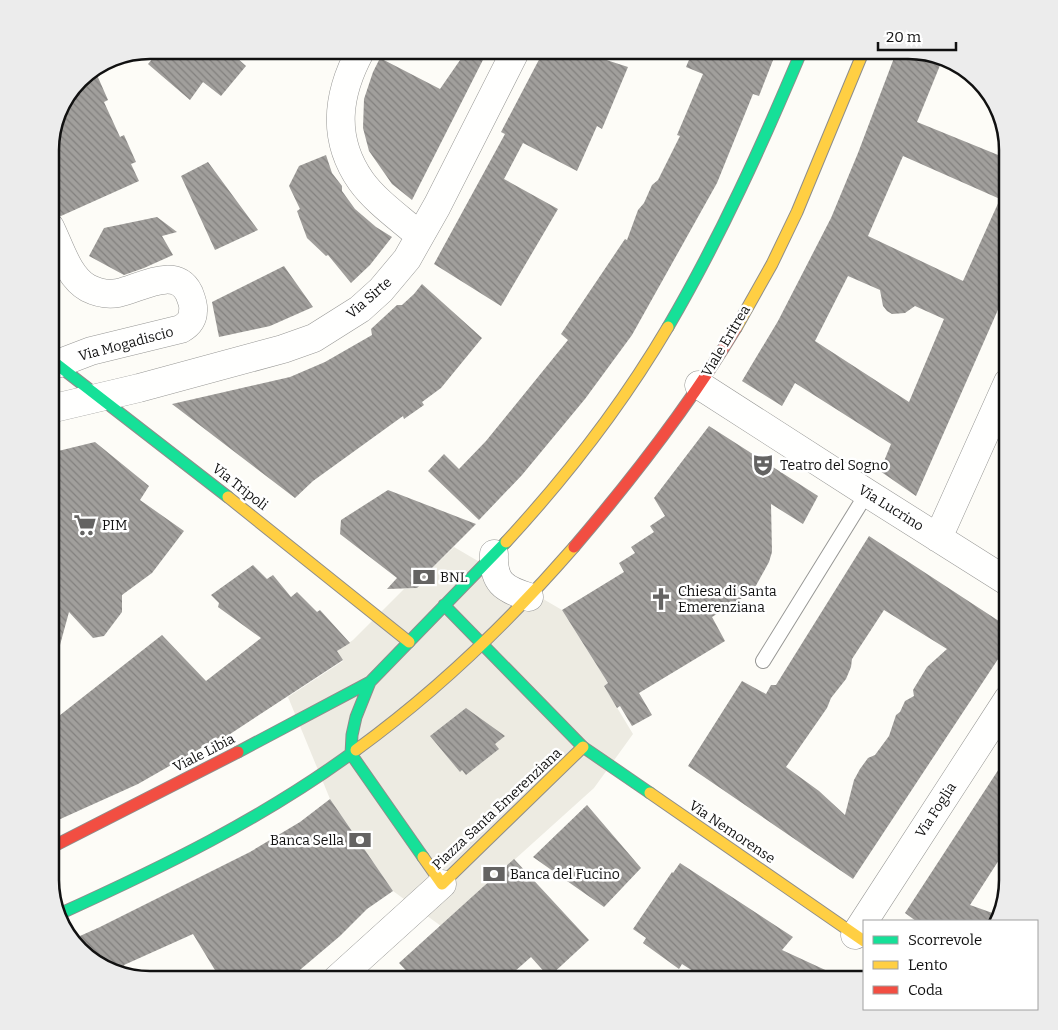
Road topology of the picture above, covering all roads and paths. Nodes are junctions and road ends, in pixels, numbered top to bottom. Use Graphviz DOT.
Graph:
graph roads {
  1 [pos="356,59"];
  2 [pos="511,59"];
  3 [pos="798,59"];
  4 [pos="860,59"];
  5 [pos="420,236"];
  6 [pos="59,245"];
  7 [pos="59,359"];
  8 [pos="59,366"];
  9 [pos="699,384"];
  10 [pos="100,397"];
  11 [pos="999,402"];
  12 [pos="59,407"];
  13 [pos="867,493"];
  14 [pos="938,538"];
  15 [pos="494,554"];
  16 [pos="999,576"];
  17 [pos="529,596"];
  18 [pos="444,605"];
  19 [pos="409,642"];
  20 [pos="483,644"];
  21 [pos="763,661"];
  22 [pos="370,682"];
  23 [pos="999,714"];
  24 [pos="583,747"];
  25 [pos="351,754"];
  26 [pos="59,843"];
  27 [pos="442,884"];
  28 [pos="65,911"];
  29 [pos="871,920"];
  30 [pos="860,938"];
  31 [pos="346,971"];
  1 -- 5 [label="street"];
  2 -- 5 [label="street, Via Sirte"];
  3 -- 15 [label="street"];
  4 -- 9 [label="street, Viale Eritrea"];
  5 -- 10 [label="street, Via Sirte"];
  6 -- 7 [label="street, Via Mogadiscio"];
  8 -- 10 [label="street, Via Tripoli"];
  9 -- 13 [label="street, Via Lucrino"];
  9 -- 17 [label="street, Viale Eritrea"];
  10 -- 12 [label="street, Via Sirte"];
  10 -- 19 [label="street, Via Tripoli"];
  11 -- 14 [label="street"];
  13 -- 14 [label="street, Via Lucrino"];
  13 -- 21 [label="lane"];
  14 -- 16 [label="street, Via Lucrino"];
  15 -- 17 [label="street"];
  15 -- 18 [label="street"];
  17 -- 20 [label="street, Viale Eritrea"];
  18 -- 19 [label="street"];
  18 -- 20 [label="street, Piazza Santa Emerenziana"];
  19 -- 22 [label="street"];
  20 -- 24 [label="street, Piazza Santa Emerenziana"];
  20 -- 25 [label="street"];
  22 -- 25 [label="street"];
  22 -- 26 [label="street, Viale Libia"];
  23 -- 29 [label="street, Via Foglia"];
  24 -- 27 [label="street, Piazza Santa Emerenziana"];
  24 -- 30 [label="street, Via Nemorense"];
  25 -- 27 [label="street, Piazza Santa Emerenziana"];
  25 -- 28 [label="street"];
  27 -- 31 [label="street"];
}
